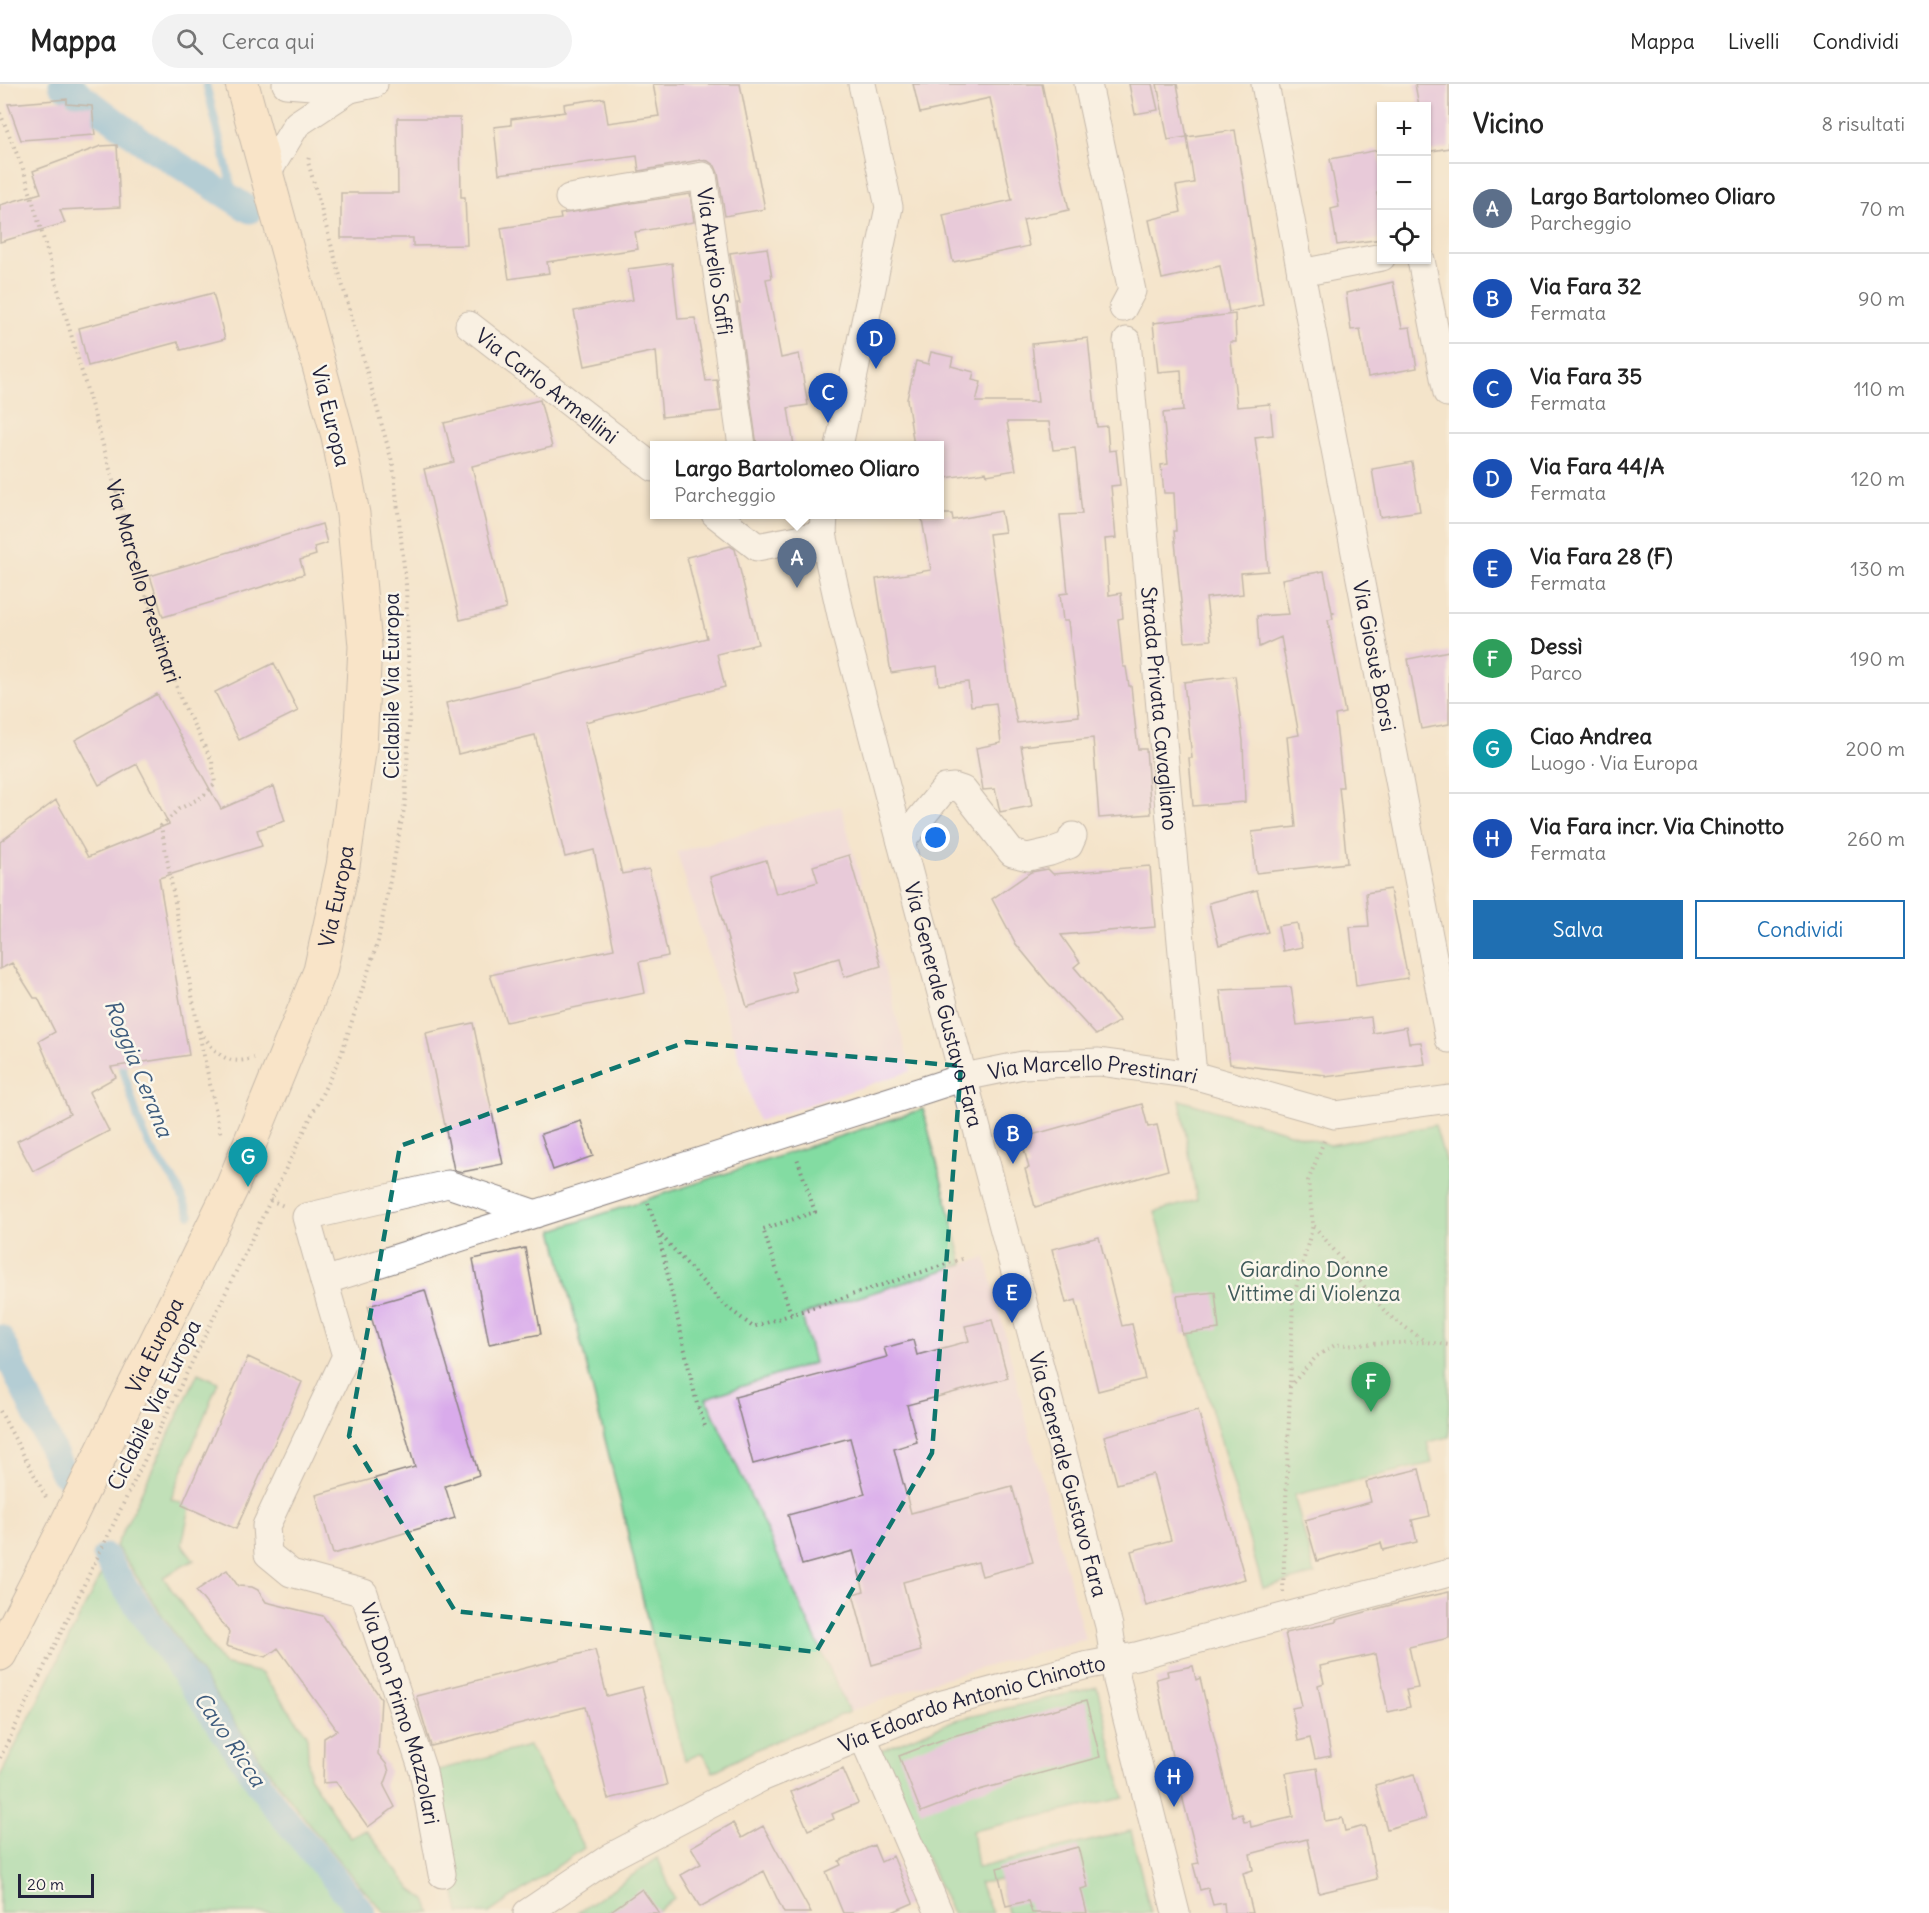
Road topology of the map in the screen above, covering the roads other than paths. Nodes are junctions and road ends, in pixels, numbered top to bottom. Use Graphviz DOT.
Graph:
graph roads {
  1 [pos="242,84"];
  2 [pos="286,84"];
  3 [pos="862,84"];
  4 [pos="1089,84"];
  5 [pos="1265,84"];
  6 [pos="362,86"];
  7 [pos="267,175"];
  8 [pos="569,198"];
  9 [pos="1377,258"];
  10 [pos="1422,264"];
  11 [pos="1301,273"];
  12 [pos="1122,308"];
  13 [pos="469,325"];
  14 [pos="1127,341"];
  15 [pos="1447,393"];
  16 [pos="741,441"];
  17 [pos="840,441"];
  18 [pos="650,465"];
  19 [pos="721,519"];
  20 [pos="753,519"];
  21 [pos="824,524"];
  22 [pos="757,547"];
  23 [pos="1073,836"];
  24 [pos="901,842"];
  25 [pos="1449,1039"];
  26 [pos="1193,1075"];
  27 [pos="963,1077"];
  28 [pos="1449,1099"];
  29 [pos="536,1214"];
  30 [pos="324,1281"];
  31 [pos="1449,1573"];
  32 [pos="0,1654"];
  33 [pos="1114,1660"];
  34 [pos="862,1736"];
  35 [pos="442,1874"];
  36 [pos="540,1910"];
  37 [pos="939,1913"];
  38 [pos="1176,1913"];
  1 -- 7 [label="main road, Via Europa"];
  2 -- 6 [label="street"];
  3 -- 17 [label="street"];
  4 -- 12 [label="street"];
  5 -- 11 [label="street, Via Giosuè Borsi"];
  6 -- 7 [label="street"];
  7 -- 32 [label="main road, Via Europa"];
  8 -- 16 [label="street, Via Aurelio Saffi"];
  9 -- 11 [label="street"];
  10 -- 15 [label="street"];
  11 -- 25 [label="street, Via Giosuè Borsi"];
  13 -- 18 [label="street, Via Carlo Armellini"];
  14 -- 26 [label="street, Strada Privata Cavagliano"];
  19 -- 22 [label="street"];
  20 -- 22 [label="street"];
  21 -- 22 [label="street"];
  21 -- 24 [label="street, Via Generale Gustavo Fara"];
  23 -- 24 [label="street"];
  24 -- 27 [label="street, Via Generale Gustavo Fara"];
  26 -- 27 [label="street, Via Marcello Prestinari"];
  26 -- 28 [label="street, Via Marcello Prestinari"];
  27 -- 29 [label="street, Via Marcello Prestinari"];
  27 -- 33 [label="street, Via Generale Gustavo Fara"];
  29 -- 30 [label="street, Via Marcello Prestinari"];
  29 -- 30 [label="street"];
  30 -- 35 [label="street, Via Don Primo Mazzolari"];
  31 -- 33 [label="street, Via Edoardo Antonio Chinotto"];
  33 -- 34 [label="street, Via Edoardo Antonio Chinotto"];
  33 -- 38 [label="street, Via Generale Gustavo Fara"];
  34 -- 36 [label="street, Via Edoardo Antonio Chinotto"];
  34 -- 37 [label="street"];
}
